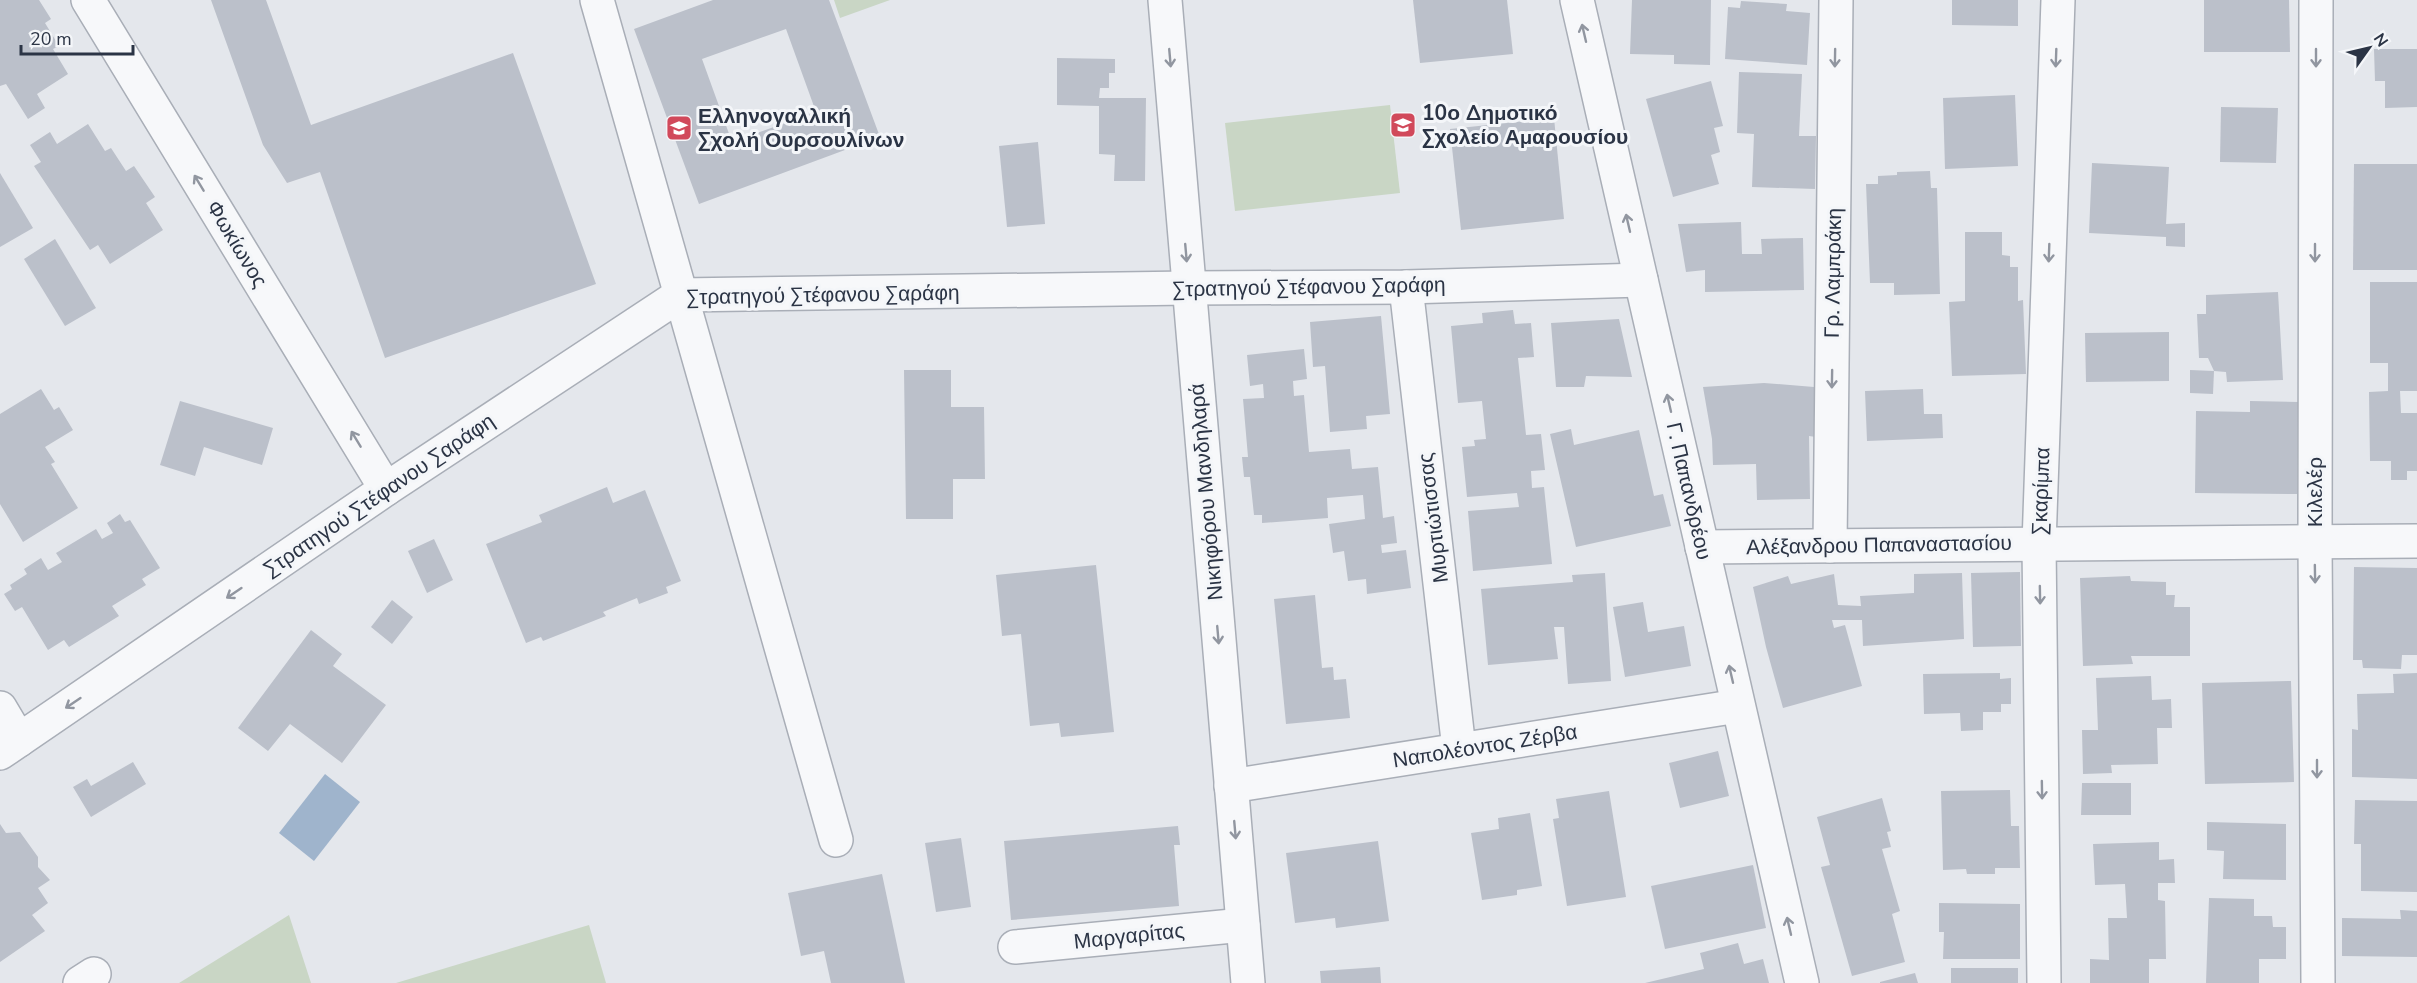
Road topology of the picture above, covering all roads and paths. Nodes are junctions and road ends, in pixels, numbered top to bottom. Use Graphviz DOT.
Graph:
graph roads {
  1 [pos="88,0"];
  2 [pos="597,0"];
  3 [pos="1165,0"];
  4 [pos="1577,0"];
  5 [pos="1836,0"];
  6 [pos="2058,0"];
  7 [pos="2316,0"];
  8 [pos="1641,280"];
  9 [pos="1406,287"];
  10 [pos="1189,288"];
  11 [pos="680,296"];
  12 [pos="386,489"];
  13 [pos="2417,541"];
  14 [pos="2315,542"];
  15 [pos="2039,544"];
  16 [pos="1830,546"];
  17 [pos="1702,547"];
  18 [pos="1738,706"];
  19 [pos="0,708"];
  20 [pos="10,746"];
  21 [pos="1459,749"];
  22 [pos="1231,786"];
  23 [pos="836,840"];
  24 [pos="1243,925"];
  25 [pos="1015,947"];
  26 [pos="1248,983"];
  27 [pos="1802,983"];
  28 [pos="2044,983"];
  29 [pos="2318,983"];
  12 -- 1 [label="street, Φωκίωνος, one-way"];
  2 -- 11 [label="street"];
  3 -- 10 [label="street, Νικηφόρου Μανδηλαρά, one-way"];
  8 -- 4 [label="street, Γ. Παπανδρέου, one-way"];
  5 -- 16 [label="street, Γρ. Λαμπράκη, one-way"];
  6 -- 15 [label="street, Σκαρίμπα, one-way"];
  7 -- 14 [label="street, Κιλελέρ, one-way"];
  8 -- 9 [label="street, Στρατηγού Στέφανου Σαράφη"];
  17 -- 8 [label="street, Γ. Παπανδρέου, one-way"];
  9 -- 10 [label="street, Στρατηγού Στέφανου Σαράφη"];
  9 -- 21 [label="street, Μυρτιώτισσας"];
  10 -- 11 [label="street, Στρατηγού Στέφανου Σαράφη"];
  10 -- 22 [label="street, Νικηφόρου Μανδηλαρά, one-way"];
  11 -- 12 [label="street, Στρατηγού Στέφανου Σαράφη"];
  11 -- 23 [label="street"];
  12 -- 20 [label="street, Στρατηγού Στέφανου Σαράφη, one-way"];
  13 -- 14 [label="street, Αλέξανδρου Παπαναστασίου"];
  14 -- 15 [label="street, Αλέξανδρου Παπαναστασίου"];
  14 -- 29 [label="street, Κιλελέρ, one-way"];
  15 -- 16 [label="street, Αλέξανδρου Παπαναστασίου"];
  15 -- 28 [label="street, Σκαρίμπα, one-way"];
  16 -- 17 [label="street, Αλέξανδρου Παπαναστασίου"];
  18 -- 17 [label="street, Γ. Παπανδρέου, one-way"];
  18 -- 21 [label="street, Ναπολέοντος Ζέρβα"];
  27 -- 18 [label="street, Γ. Παπανδρέου, one-way"];
  19 -- 20 [label="street"];
  21 -- 22 [label="street, Ναπολέοντος Ζέρβα"];
  22 -- 24 [label="street, Νικηφόρου Μανδηλαρά, one-way"];
  24 -- 25 [label="street, Μαργαρίτας"];
  24 -- 26 [label="street, Νικηφόρου Μανδηλαρά"];
}
